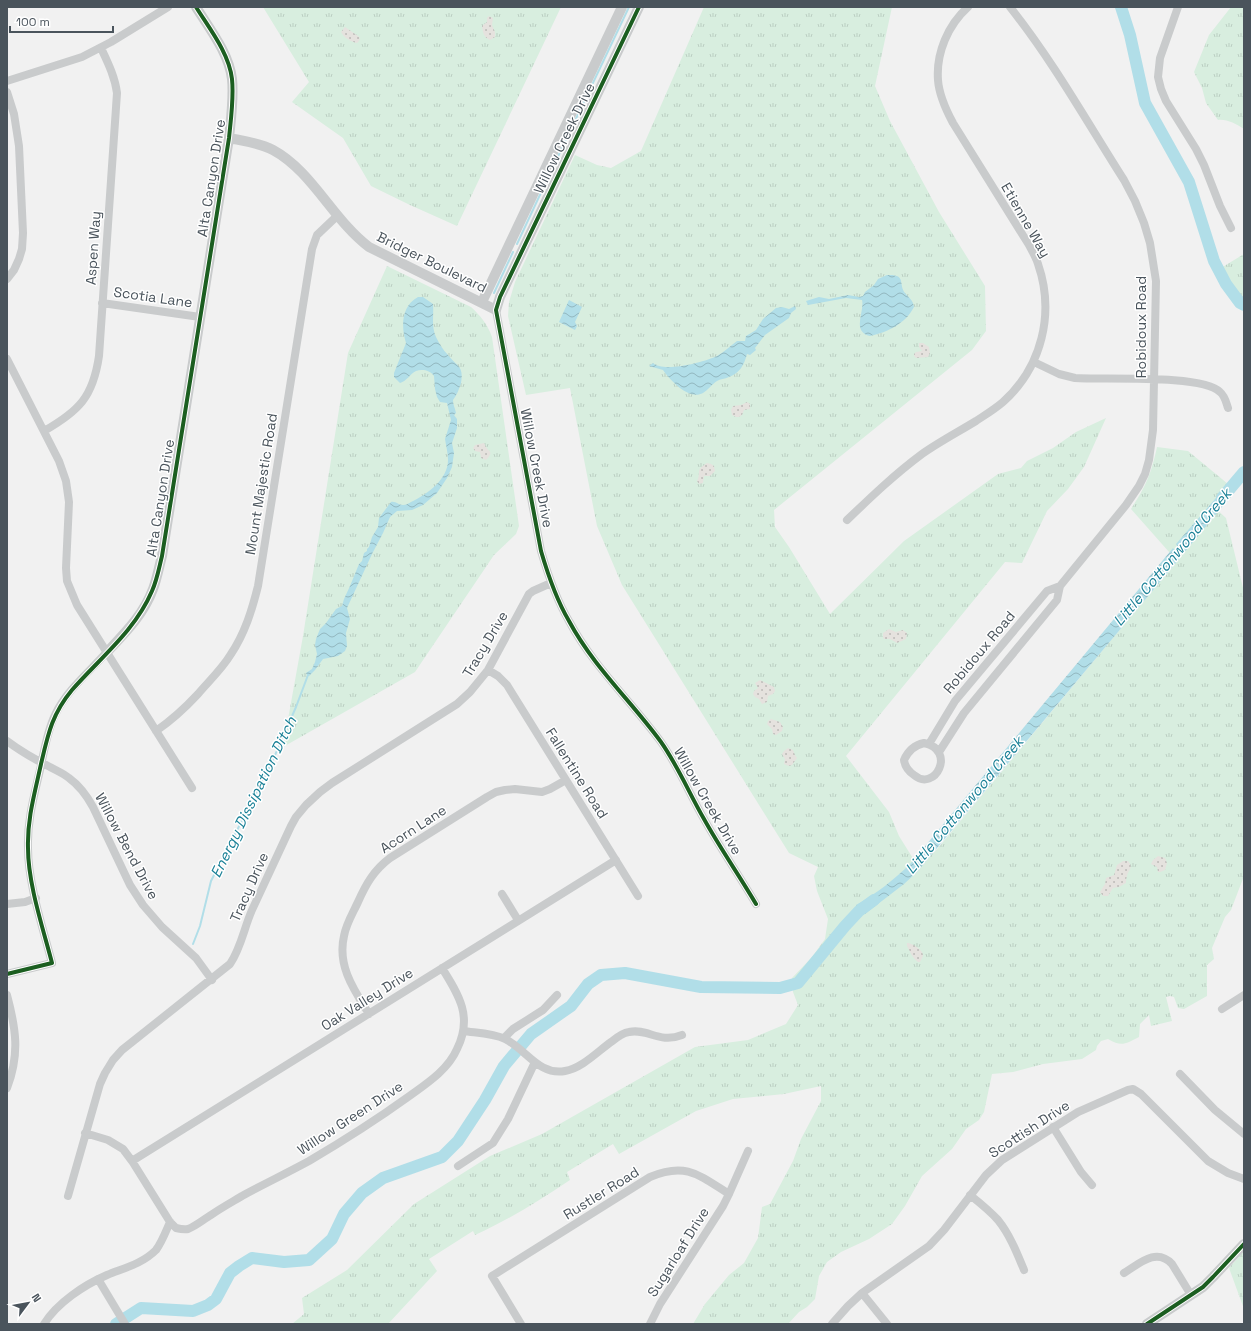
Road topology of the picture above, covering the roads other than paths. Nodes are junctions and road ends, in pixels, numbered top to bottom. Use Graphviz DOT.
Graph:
graph roads {
  1 [pos="168,7"];
  2 [pos="196,7"];
  3 [pos="622,7"];
  4 [pos="638,7"];
  5 [pos="968,7"];
  6 [pos="1010,7"];
  7 [pos="1178,7"];
  8 [pos="101,48"];
  9 [pos="7,81"];
  10 [pos="7,92"];
  11 [pos="229,138"];
  12 [pos="337,216"];
  13 [pos="1231,228"];
  14 [pos="7,279"];
  15 [pos="482,302"];
  16 [pos="102,303"];
  17 [pos="496,310"];
  18 [pos="200,317"];
  19 [pos="7,359"];
  20 [pos="1034,362"];
  21 [pos="1154,380"];
  22 [pos="1228,408"];
  23 [pos="44,431"];
  24 [pos="847,520"];
  25 [pos="551,583"];
  26 [pos="1060,586"];
  27 [pos="107,652"];
  28 [pos="488,670"];
  29 [pos="156,731"];
  30 [pos="7,740"];
  31 [pos="929,744"];
  32 [pos="939,752"];
  33 [pos="42,762"];
  34 [pos="566,780"];
  35 [pos="192,788"];
  36 [pos="616,860"];
  37 [pos="502,894"];
  38 [pos="638,896"];
  39 [pos="36,898"];
  40 [pos="7,904"];
  41 [pos="756,904"];
  42 [pos="518,920"];
  43 [pos="442,968"];
  44 [pos="7,974"];
  45 [pos="212,980"];
  46 [pos="7,995"];
  47 [pos="557,995"];
  48 [pos="1244,995"];
  49 [pos="1222,1009"];
  50 [pos="368,1014"];
  51 [pos="463,1031"];
  52 [pos="682,1035"];
  53 [pos="507,1040"];
  54 [pos="535,1062"];
  55 [pos="1180,1074"];
  56 [pos="7,1088"];
  57 [pos="1053,1127"];
  58 [pos="85,1133"];
  59 [pos="1244,1134"];
  60 [pos="748,1151"];
  61 [pos="132,1161"];
  62 [pos="458,1166"];
  63 [pos="1244,1179"];
  64 [pos="1092,1185"];
  65 [pos="729,1194"];
  66 [pos="970,1195"];
  67 [pos="68,1196"];
  68 [pos="170,1222"];
  69 [pos="1244,1244"];
  70 [pos="1024,1270"];
  71 [pos="1124,1273"];
  72 [pos="98,1279"];
  73 [pos="862,1294"];
  74 [pos="1191,1295"];
  75 [pos="45,1324"];
  76 [pos="125,1324"];
  77 [pos="522,1324"];
  78 [pos="650,1324"];
  79 [pos="832,1324"];
  80 [pos="887,1324"];
  81 [pos="1147,1324"];
  1 -- 8 [label="street"];
  2 -- 11 [label="street, Alta Canyon Drive"];
  3 -- 15 [label="street, Willow Creek Drive"];
  4 -- 17 [label="street, Willow Creek Drive"];
  5 -- 20 [label="street, Etienne Way"];
  6 -- 21 [label="street, Robidoux Road"];
  7 -- 13 [label="street"];
  8 -- 9 [label="street"];
  8 -- 16 [label="street, Aspen Way"];
  10 -- 14 [label="street"];
  11 -- 12 [label="street, Bridger Boulevard"];
  11 -- 18 [label="street, Alta Canyon Drive"];
  12 -- 15 [label="street, Bridger Boulevard"];
  12 -- 29 [label="street, Mount Majestic Road"];
  15 -- 17 [label="street, Bridger Boulevard"];
  16 -- 18 [label="street, Scotia Lane"];
  16 -- 23 [label="street, Aspen Way"];
  17 -- 25 [label="street, Willow Creek Drive"];
  18 -- 27 [label="street, Alta Canyon Drive"];
  19 -- 23 [label="street"];
  20 -- 21 [label="street"];
  20 -- 24 [label="street, Etienne Way"];
  21 -- 22 [label="street"];
  21 -- 26 [label="street, Robidoux Road"];
  23 -- 27 [label="street"];
  25 -- 28 [label="street, Tracy Drive"];
  25 -- 41 [label="street, Willow Creek Drive"];
  26 -- 31 [label="street, Robidoux Road"];
  26 -- 32 [label="street, Robidoux Road"];
  27 -- 29 [label="street"];
  27 -- 33 [label="street, Alta Canyon Drive"];
  28 -- 34 [label="street, Fallentine Road"];
  28 -- 45 [label="street, Tracy Drive"];
  29 -- 35 [label="street"];
  30 -- 33 [label="street, Willow Bend Drive"];
  31 -- 32 [label="street"];
  31 -- 32 [label="street, Robidoux Road"];
  33 -- 39 [label="street, Alta Canyon Drive"];
  33 -- 45 [label="street, Willow Bend Drive"];
  34 -- 36 [label="street, Fallentine Road"];
  34 -- 50 [label="street, Acorn Lane"];
  36 -- 38 [label="street, Fallentine Road"];
  36 -- 42 [label="street, Oak Valley Drive"];
  37 -- 42 [label="street"];
  39 -- 40 [label="street"];
  39 -- 44 [label="street, Alta Canyon Drive"];
  42 -- 43 [label="street, Oak Valley Drive"];
  43 -- 50 [label="street, Oak Valley Drive"];
  43 -- 51 [label="street, Willow Green Drive"];
  45 -- 58 [label="street, Tracy Drive"];
  46 -- 56 [label="street"];
  47 -- 53 [label="street"];
  48 -- 49 [label="street"];
  50 -- 61 [label="street, Oak Valley Drive"];
  51 -- 53 [label="street"];
  51 -- 68 [label="street, Willow Green Drive"];
  52 -- 54 [label="street"];
  53 -- 54 [label="street"];
  54 -- 62 [label="street"];
  55 -- 59 [label="street"];
  57 -- 63 [label="street, Scottish Drive"];
  57 -- 64 [label="street"];
  57 -- 66 [label="street, Scottish Drive"];
  58 -- 61 [label="street"];
  58 -- 67 [label="street, Tracy Drive"];
  60 -- 65 [label="street, Sugarloaf Drive"];
  61 -- 68 [label="street"];
  65 -- 77 [label="street, Rustler Road"];
  65 -- 78 [label="street, Sugarloaf Drive"];
  66 -- 70 [label="street"];
  66 -- 73 [label="street, Scottish Drive"];
  68 -- 72 [label="street"];
  69 -- 74 [label="street"];
  71 -- 74 [label="street"];
  72 -- 75 [label="street"];
  72 -- 76 [label="street"];
  73 -- 79 [label="street, Scottish Drive"];
  73 -- 80 [label="street"];
  74 -- 81 [label="street"];
}
